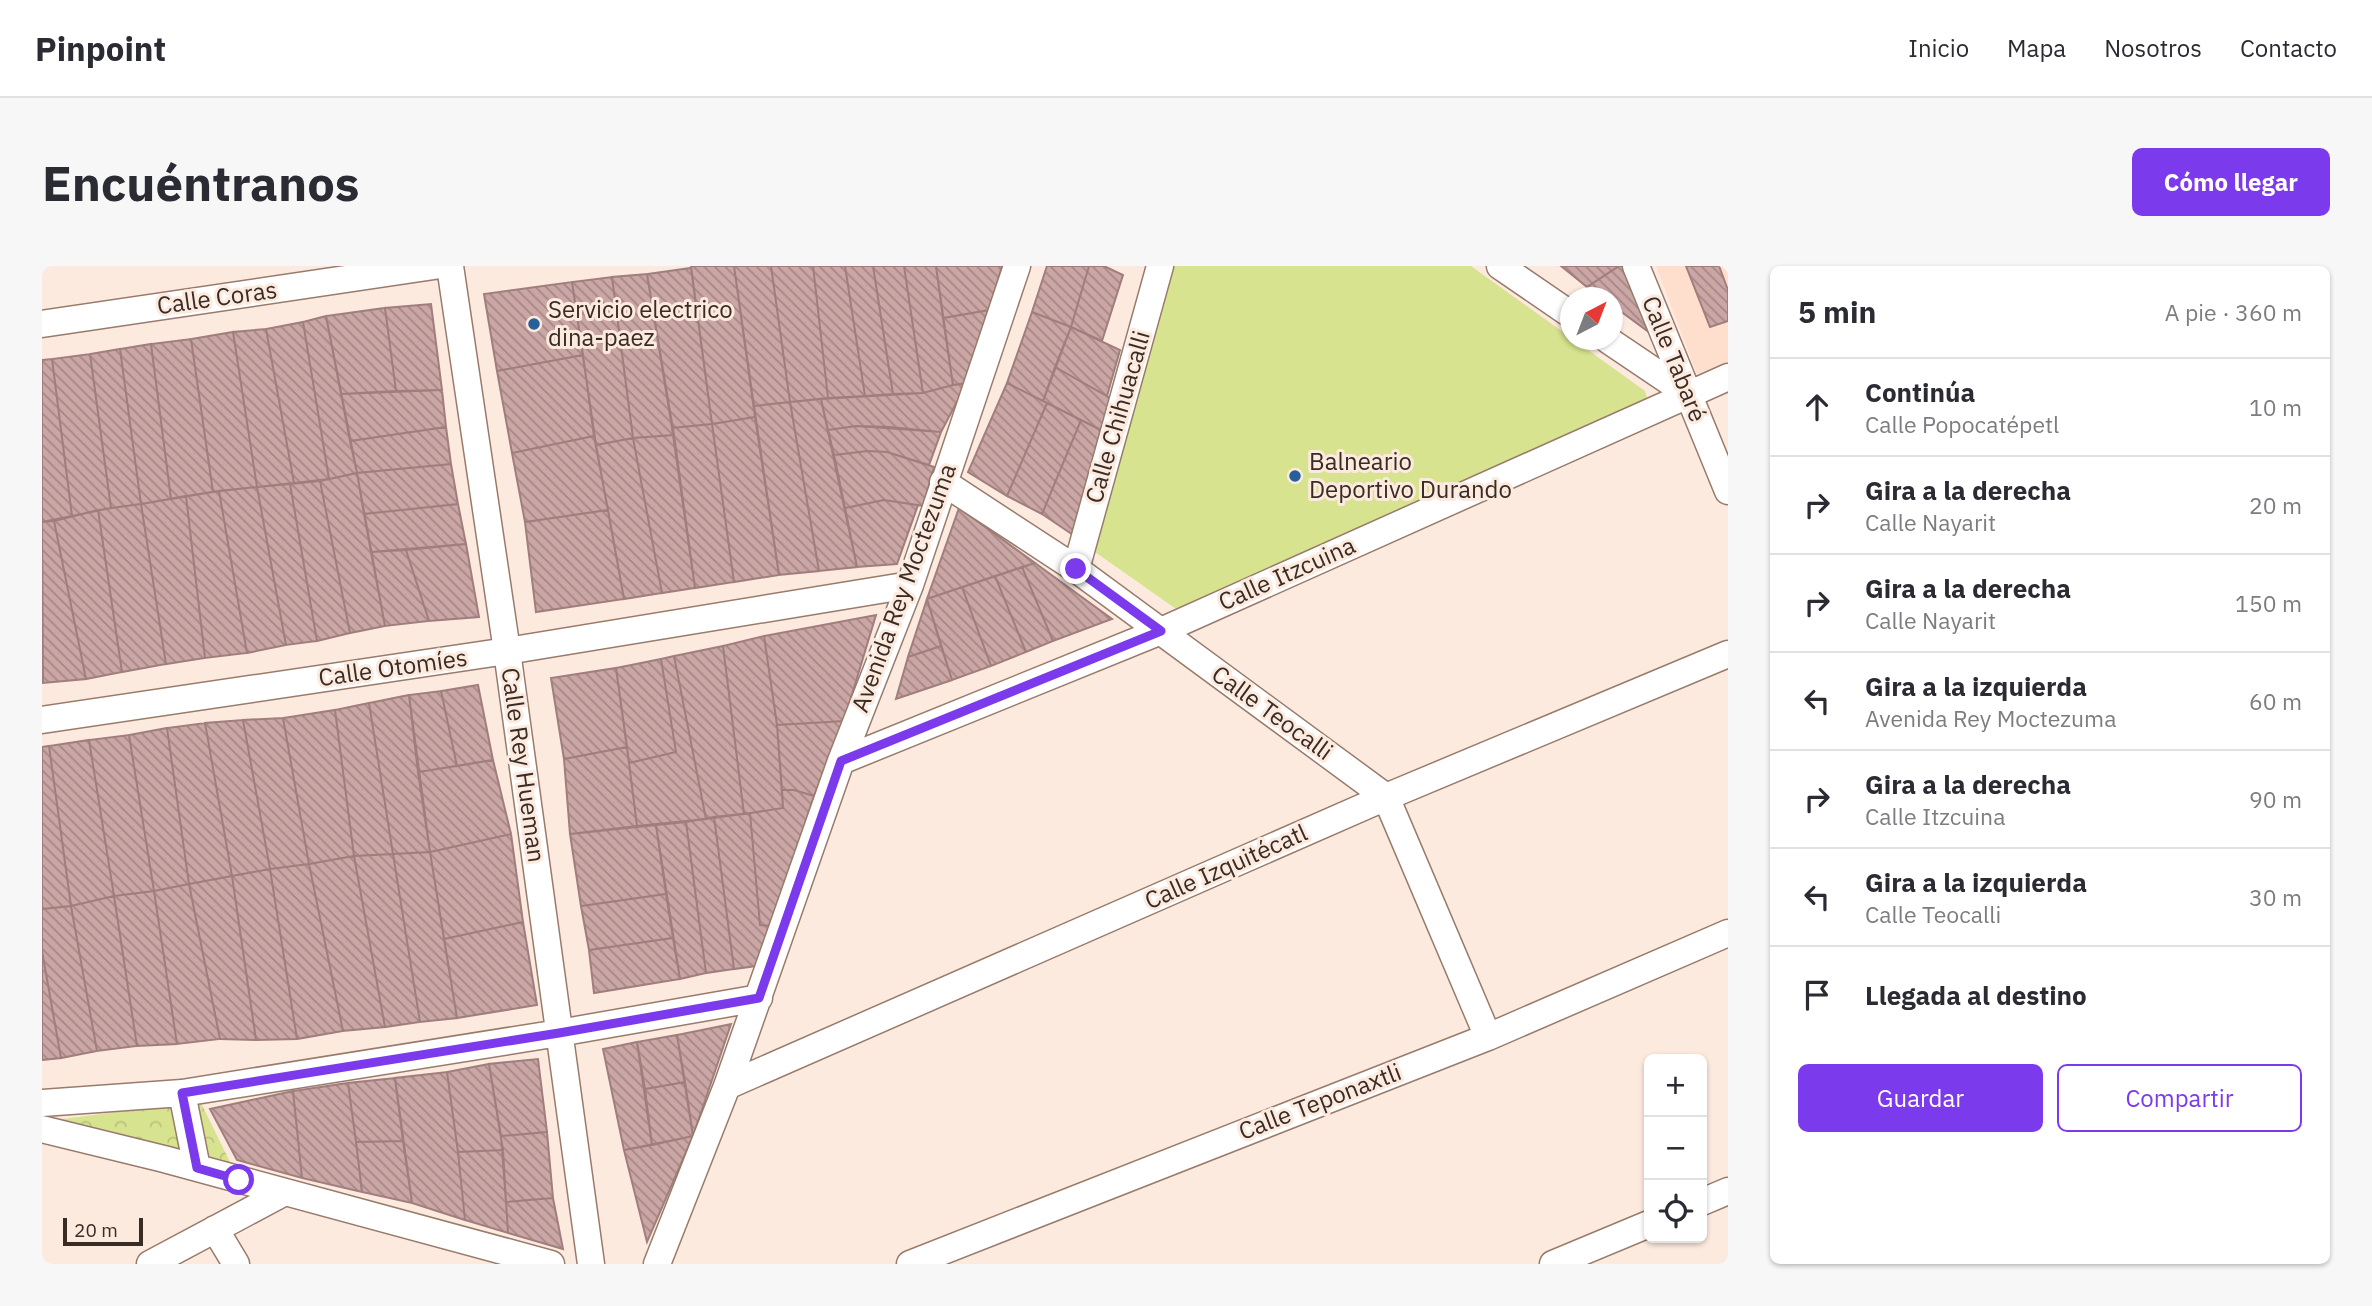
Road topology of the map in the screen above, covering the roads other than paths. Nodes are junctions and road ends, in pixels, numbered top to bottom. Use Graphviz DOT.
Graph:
graph roads {
  1 [pos="434,266"];
  2 [pos="450,266"];
  3 [pos="1017,266"];
  4 [pos="1160,266"];
  5 [pos="1500,266"];
  6 [pos="1636,266"];
  7 [pos="1560,307"];
  8 [pos="42,324"];
  9 [pos="1623,350"];
  10 [pos="1728,377"];
  11 [pos="1688,394"];
  12 [pos="943,482"];
  13 [pos="1728,491"];
  14 [pos="1076,569"];
  15 [pos="910,585"];
  16 [pos="1161,631"];
  17 [pos="507,651"];
  18 [pos="1728,654"];
  19 [pos="42,720"];
  20 [pos="841,761"];
  21 [pos="1386,797"];
  22 [pos="1728,933"];
  23 [pos="759,998"];
  24 [pos="559,1033"];
  25 [pos="1488,1037"];
  26 [pos="727,1087"];
  27 [pos="182,1093"];
  28 [pos="42,1103"];
  29 [pos="42,1129"];
  30 [pos="197,1168"];
  31 [pos="1728,1191"];
  32 [pos="283,1193"];
  33 [pos="1707,1200"];
  34 [pos="1644,1226"];
  35 [pos="215,1229"];
  36 [pos="150,1264"];
  37 [pos="236,1264"];
  38 [pos="551,1264"];
  39 [pos="592,1264"];
  40 [pos="657,1264"];
  41 [pos="910,1264"];
  42 [pos="1553,1264"];
  1 -- 8 [label="street, Calle Coras"];
  2 -- 17 [label="street, Calle Rey Hueman"];
  3 -- 12 [label="street, Avenida Rey Moctezuma"];
  4 -- 14 [label="street, Calle Chihuacalli"];
  5 -- 7 [label="street"];
  6 -- 11 [label="street, Calle Tabaré"];
  9 -- 11 [label="street"];
  10 -- 11 [label="street, Calle Itzcuina"];
  11 -- 13 [label="street, Calle Tabaré"];
  11 -- 16 [label="street, Calle Itzcuina"];
  12 -- 14 [label="street, Calle Teocalli"];
  12 -- 15 [label="street, Avenida Rey Moctezuma"];
  14 -- 16 [label="street, Calle Teocalli"];
  15 -- 17 [label="street, Calle Otomíes"];
  15 -- 20 [label="street, Avenida Rey Moctezuma"];
  16 -- 20 [label="street, Calle Itzcuina"];
  16 -- 21 [label="street, Calle Teocalli"];
  17 -- 19 [label="street, Calle Otomíes"];
  17 -- 24 [label="street, Calle Rey Hueman"];
  18 -- 21 [label="street, Calle Izquitécatl"];
  20 -- 23 [label="street, Avenida Rey Moctezuma"];
  21 -- 25 [label="street"];
  21 -- 26 [label="street, Calle Izquitécatl"];
  22 -- 25 [label="street, Calle Teponaxtli"];
  23 -- 24 [label="street"];
  23 -- 26 [label="street, Avenida Rey Moctezuma"];
  24 -- 27 [label="street"];
  24 -- 39 [label="street, Calle Rey Hueman"];
  25 -- 41 [label="street, Calle Teponaxtli"];
  26 -- 40 [label="street, Avenida Rey Moctezuma"];
  27 -- 28 [label="street"];
  27 -- 30 [label="street"];
  29 -- 30 [label="street"];
  30 -- 32 [label="street"];
  31 -- 33 [label="street"];
  32 -- 35 [label="street"];
  32 -- 38 [label="street"];
  34 -- 42 [label="street"];
  35 -- 36 [label="street"];
  35 -- 37 [label="street"];
}
